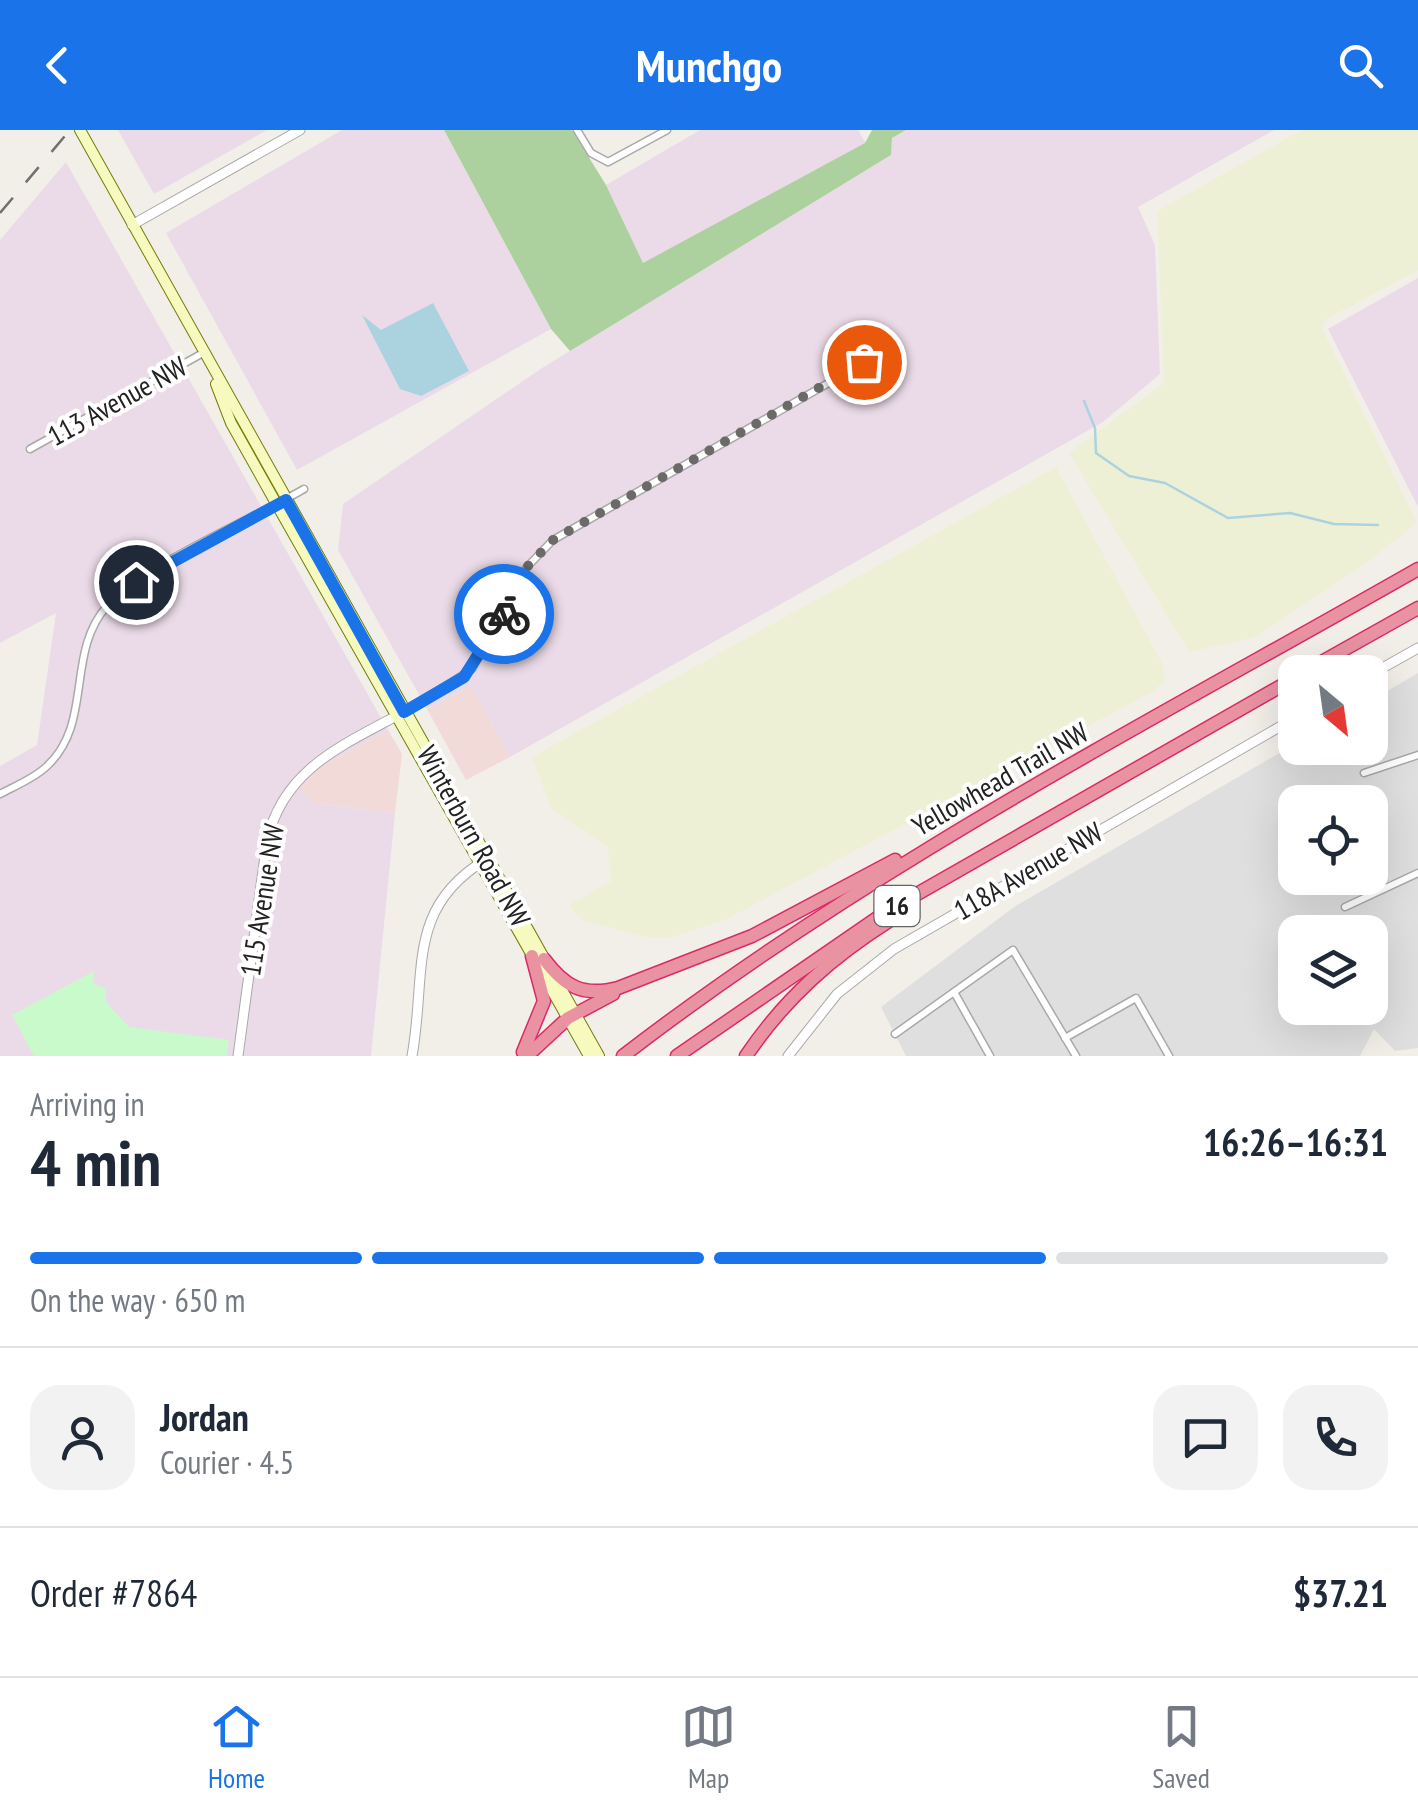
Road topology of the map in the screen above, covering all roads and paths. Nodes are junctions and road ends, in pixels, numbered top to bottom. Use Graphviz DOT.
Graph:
graph roads {
  1 [pos="80,130"];
  2 [pos="300,130"];
  3 [pos="577,130"];
  4 [pos="668,130"];
  5 [pos="132,225"];
  6 [pos="890,348"];
  7 [pos="204,353"];
  8 [pos="30,449"];
  9 [pos="304,490"];
  10 [pos="281,502"];
  11 [pos="1418,569"];
  12 [pos="1418,608"];
  13 [pos="1418,648"];
  14 [pos="1334,655"];
  15 [pos="1388,665"];
  16 [pos="1278,688"];
  17 [pos="400,714"];
  18 [pos="1278,728"];
  19 [pos="1418,755"];
  20 [pos="1364,773"];
  21 [pos="0,794"];
  22 [pos="1000,807"];
  23 [pos="1062,811"];
  24 [pos="484,861"];
  25 [pos="1418,874"];
  26 [pos="1345,908"];
  27 [pos="538,958"];
  28 [pos="646,977"];
  29 [pos="954,992"];
  30 [pos="572,1016"];
  31 [pos="895,1034"];
  32 [pos="1066,1038"];
  33 [pos="592,1052"];
  34 [pos="238,1056"];
  35 [pos="412,1056"];
  36 [pos="524,1056"];
  37 [pos="623,1056"];
  38 [pos="677,1056"];
  39 [pos="746,1056"];
  40 [pos="788,1056"];
  41 [pos="990,1056"];
  42 [pos="1076,1056"];
  43 [pos="1168,1056"];
  1 -- 5 [label="main road, Winterburn Road NW"];
  2 -- 5 [label="street"];
  3 -- 4 [label="street"];
  5 -- 7 [label="main road, Winterburn Road NW"];
  6 -- 17 [label="street, 115 Avenue NW"];
  7 -- 8 [label="street, 113 Avenue NW"];
  7 -- 10 [label="main road, Winterburn Road NW"];
  9 -- 10 [label="street"];
  10 -- 17 [label="main road, Winterburn Road NW"];
  10 -- 21 [label="street"];
  11 -- 22 [label="highway, Yellowhead Trail NW / 16"];
  12 -- 14 [label="highway"];
  13 -- 15 [label="street"];
  16 -- 23 [label="highway, Yellowhead Trail NW / 16"];
  17 -- 24 [label="main road, Winterburn Road NW"];
  17 -- 34 [label="street, 115 Avenue NW"];
  18 -- 40 [label="street, 118A Avenue NW"];
  19 -- 20 [label="street"];
  22 -- 28 [label="highway"];
  22 -- 37 [label="highway, Yellowhead Trail NW / 16"];
  23 -- 38 [label="highway, Yellowhead Trail NW / 16"];
  23 -- 39 [label="highway"];
  24 -- 27 [label="main road, Winterburn Road NW"];
  24 -- 35 [label="street"];
  25 -- 26 [label="street"];
  27 -- 28 [label="highway"];
  27 -- 30 [label="main road, Winterburn Road NW"];
  27 -- 36 [label="highway"];
  28 -- 30 [label="highway"];
  29 -- 31 [label="street"];
  29 -- 32 [label="street"];
  29 -- 41 [label="street"];
  30 -- 33 [label="main road, Winterburn Road NW"];
  30 -- 36 [label="highway"];
  32 -- 42 [label="street"];
  32 -- 43 [label="street"];
}
